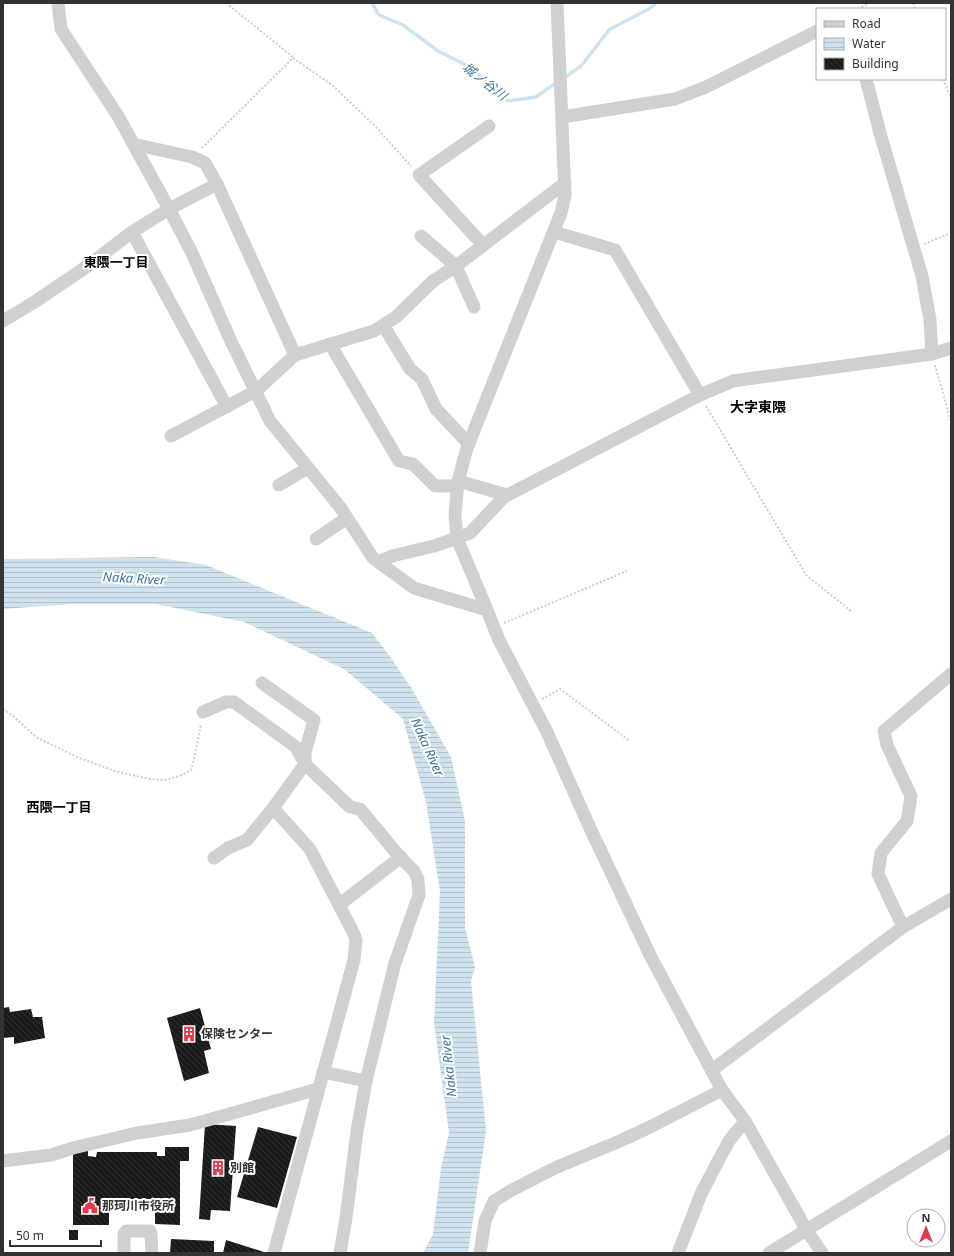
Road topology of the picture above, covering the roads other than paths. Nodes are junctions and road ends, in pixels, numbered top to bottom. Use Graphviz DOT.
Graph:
graph roads {
  1 [pos="58,3"];
  2 [pos="557,3"];
  3 [pos="816,32"];
  4 [pos="866,80"];
  5 [pos="562,117"];
  6 [pos="489,126"];
  7 [pos="133,144"];
  8 [pos="565,183"];
  9 [pos="217,184"];
  10 [pos="169,209"];
  11 [pos="132,232"];
  12 [pos="554,232"];
  13 [pos="420,236"];
  14 [pos="483,245"];
  15 [pos="456,266"];
  16 [pos="474,307"];
  17 [pos="3,321"];
  18 [pos="384,325"];
  19 [pos="330,344"];
  20 [pos="951,348"];
  21 [pos="932,354"];
  22 [pos="295,355"];
  23 [pos="256,391"];
  24 [pos="700,395"];
  25 [pos="227,407"];
  26 [pos="171,436"];
  27 [pos="469,444"];
  28 [pos="308,468"];
  29 [pos="458,483"];
  30 [pos="279,485"];
  31 [pos="507,495"];
  32 [pos="347,518"];
  33 [pos="457,538"];
  34 [pos="316,539"];
  35 [pos="379,562"];
  36 [pos="487,610"];
  37 [pos="951,674"];
  38 [pos="262,683"];
  39 [pos="203,712"];
  40 [pos="305,764"];
  41 [pos="273,808"];
  42 [pos="401,857"];
  43 [pos="214,858"];
  44 [pos="951,900"];
  45 [pos="339,904"];
  46 [pos="903,927"];
  47 [pos="712,1070"];
  48 [pos="323,1072"];
  49 [pos="366,1081"];
  50 [pos="318,1089"];
  51 [pos="722,1090"];
  52 [pos="745,1121"];
  53 [pos="951,1141"];
  54 [pos="3,1161"];
  55 [pos="806,1229"];
  56 [pos="124,1253"];
  57 [pos="152,1253"];
  58 [pos="274,1253"];
  59 [pos="340,1253"];
  60 [pos="480,1253"];
  61 [pos="678,1253"];
  62 [pos="769,1253"];
  63 [pos="822,1253"];
  1 -- 7 [label="street"];
  2 -- 5 [label="street"];
  3 -- 5 [label="street"];
  4 -- 21 [label="street"];
  5 -- 8 [label="street"];
  6 -- 14 [label="street"];
  7 -- 9 [label="street"];
  7 -- 10 [label="street"];
  8 -- 12 [label="street"];
  8 -- 14 [label="street"];
  9 -- 10 [label="street"];
  9 -- 22 [label="street"];
  10 -- 11 [label="street"];
  10 -- 23 [label="street"];
  11 -- 17 [label="street"];
  11 -- 25 [label="street"];
  12 -- 24 [label="street"];
  12 -- 27 [label="street"];
  13 -- 15 [label="street"];
  14 -- 15 [label="street"];
  15 -- 16 [label="street"];
  15 -- 18 [label="street"];
  18 -- 19 [label="street"];
  18 -- 27 [label="street"];
  19 -- 22 [label="street"];
  19 -- 29 [label="street"];
  20 -- 21 [label="street"];
  21 -- 24 [label="street"];
  22 -- 23 [label="street"];
  23 -- 25 [label="street"];
  23 -- 28 [label="street"];
  24 -- 31 [label="street"];
  25 -- 26 [label="street"];
  27 -- 29 [label="street"];
  28 -- 30 [label="street"];
  28 -- 32 [label="street"];
  29 -- 31 [label="street"];
  29 -- 33 [label="street"];
  31 -- 33 [label="street"];
  32 -- 34 [label="street"];
  32 -- 35 [label="street"];
  33 -- 35 [label="street"];
  33 -- 36 [label="street"];
  35 -- 36 [label="street"];
  36 -- 47 [label="street"];
  37 -- 46 [label="street"];
  38 -- 40 [label="street"];
  39 -- 40 [label="street"];
  40 -- 41 [label="street"];
  40 -- 42 [label="street"];
  41 -- 43 [label="street"];
  41 -- 45 [label="street"];
  42 -- 45 [label="street"];
  42 -- 49 [label="street"];
  44 -- 46 [label="street"];
  45 -- 48 [label="street"];
  46 -- 47 [label="street"];
  47 -- 51 [label="street"];
  48 -- 49 [label="street"];
  48 -- 50 [label="street"];
  49 -- 59 [label="street"];
  50 -- 54 [label="street"];
  50 -- 58 [label="street"];
  51 -- 52 [label="street"];
  51 -- 60 [label="street"];
  52 -- 55 [label="street"];
  52 -- 61 [label="street"];
  53 -- 55 [label="street"];
  55 -- 62 [label="street"];
  55 -- 63 [label="street"];
  56 -- 57 [label="street"];
}
